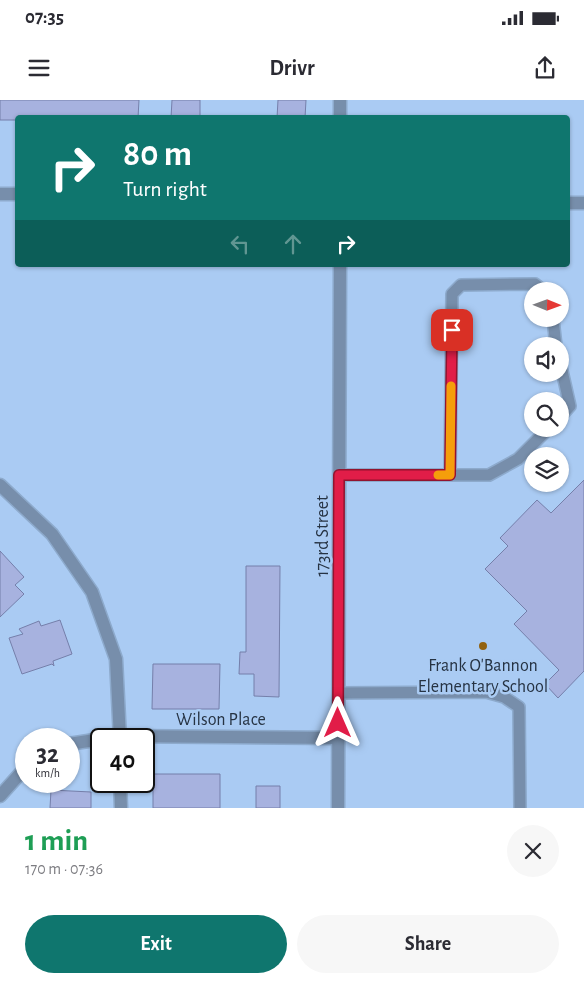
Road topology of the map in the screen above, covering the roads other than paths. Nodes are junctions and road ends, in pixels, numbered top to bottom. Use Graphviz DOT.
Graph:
graph roads {
  1 [pos="340,100"];
  2 [pos="340,115"];
  3 [pos="0,194"];
  4 [pos="15,194"];
  5 [pos="570,203"];
  6 [pos="584,203"];
  7 [pos="340,267"];
  8 [pos="524,284"];
  9 [pos="540,437"];
  10 [pos="339,475"];
  11 [pos="450,475"];
  12 [pos="0,485"];
  13 [pos="338,694"];
  14 [pos="119,728"];
  15 [pos="155,738"];
  16 [pos="338,738"];
  17 [pos="15,779"];
  18 [pos="120,793"];
  19 [pos="0,796"];
  20 [pos="121,808"];
  21 [pos="338,808"];
  22 [pos="520,808"];
  1 -- 2 [label="street"];
  3 -- 4 [label="street"];
  5 -- 6 [label="street"];
  7 -- 10 [label="street, 173rd Street"];
  8 -- 11 [label="lane"];
  9 -- 11 [label="lane"];
  10 -- 11 [label="lane"];
  10 -- 13 [label="street, 173rd Street"];
  12 -- 14 [label="street"];
  13 -- 16 [label="street, 173rd Street"];
  13 -- 22 [label="lane"];
  15 -- 16 [label="street, Wilson Place"];
  16 -- 21 [label="street, 173rd Street"];
  17 -- 19 [label="street"];
  18 -- 20 [label="street"];
}
